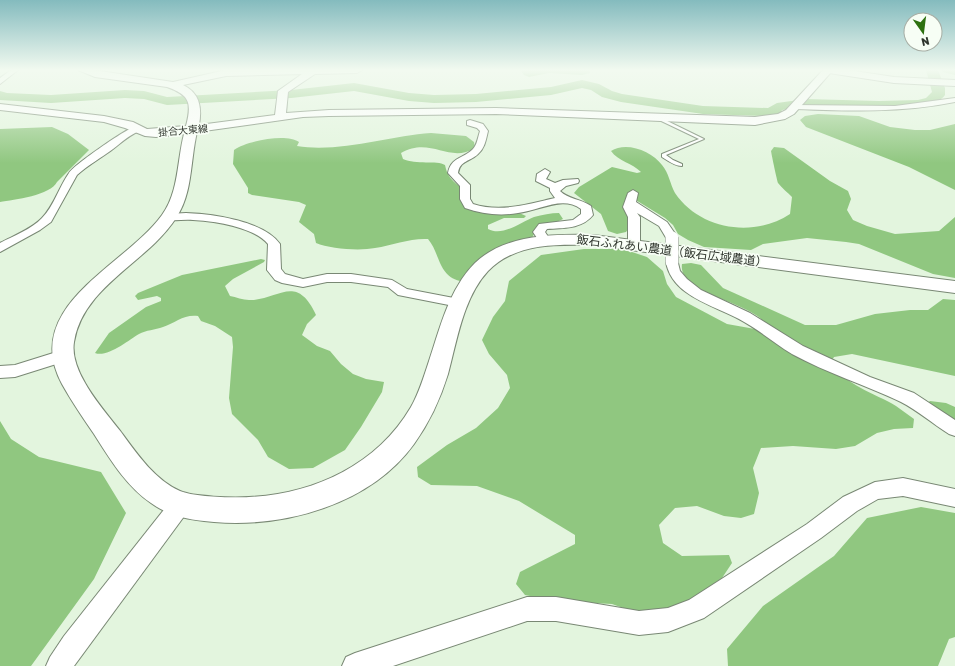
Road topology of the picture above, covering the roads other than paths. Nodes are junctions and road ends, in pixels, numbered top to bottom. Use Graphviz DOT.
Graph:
graph roads {
  1 [pos="193,101"];
  2 [pos="281,101"];
  3 [pos="800,101"];
  4 [pos="950,101"];
  5 [pos="797,104"];
  6 [pos="0,108"];
  7 [pos="656,117"];
  8 [pos="280,118"];
  9 [pos="470,123"];
  10 [pos="136,129"];
  11 [pos="192,129"];
  12 [pos="680,165"];
  13 [pos="545,172"];
  14 [pos="574,181"];
  15 [pos="556,187"];
  16 [pos="562,199"];
  17 [pos="169,217"];
  18 [pos="544,241"];
  19 [pos="634,245"];
  20 [pos="0,248"];
  21 [pos="955,287"];
  22 [pos="459,303"];
  23 [pos="63,356"];
  24 [pos="0,372"];
  25 [pos="955,429"];
  26 [pos="955,498"];
  27 [pos="181,504"];
  28 [pos="60,666"];
  29 [pos="355,666"];
  1 -- 11 [label="street, 飯石ふれあい農道（飯石広域農道）"];
  2 -- 8 [label="street"];
  3 -- 5 [label="street, 掛合大東線"];
  4 -- 5 [label="street"];
  5 -- 7 [label="street, 掛合大東線"];
  6 -- 10 [label="street, 掛合大東線"];
  7 -- 8 [label="street, 掛合大東線"];
  7 -- 12 [label="lane"];
  8 -- 11 [label="street, 掛合大東線"];
  9 -- 16 [label="street"];
  10 -- 11 [label="street, 掛合大東線"];
  10 -- 20 [label="street"];
  11 -- 17 [label="street, 飯石ふれあい農道（飯石広域農道）"];
  13 -- 15 [label="street"];
  14 -- 15 [label="street"];
  15 -- 16 [label="street"];
  16 -- 18 [label="street"];
  17 -- 22 [label="street"];
  17 -- 23 [label="street, 飯石ふれあい農道（飯石広域農道）"];
  18 -- 19 [label="street, 飯石ふれあい農道（飯石広域農道）"];
  18 -- 22 [label="street, 飯石ふれあい農道（飯石広域農道）"];
  19 -- 21 [label="street, 飯石ふれあい農道（飯石広域農道）"];
  19 -- 25 [label="street, bridge"];
  22 -- 27 [label="street, 飯石ふれあい農道（飯石広域農道）"];
  23 -- 24 [label="street"];
  23 -- 27 [label="street, 飯石ふれあい農道（飯石広域農道）"];
  26 -- 29 [label="street"];
  27 -- 28 [label="street"];
}
